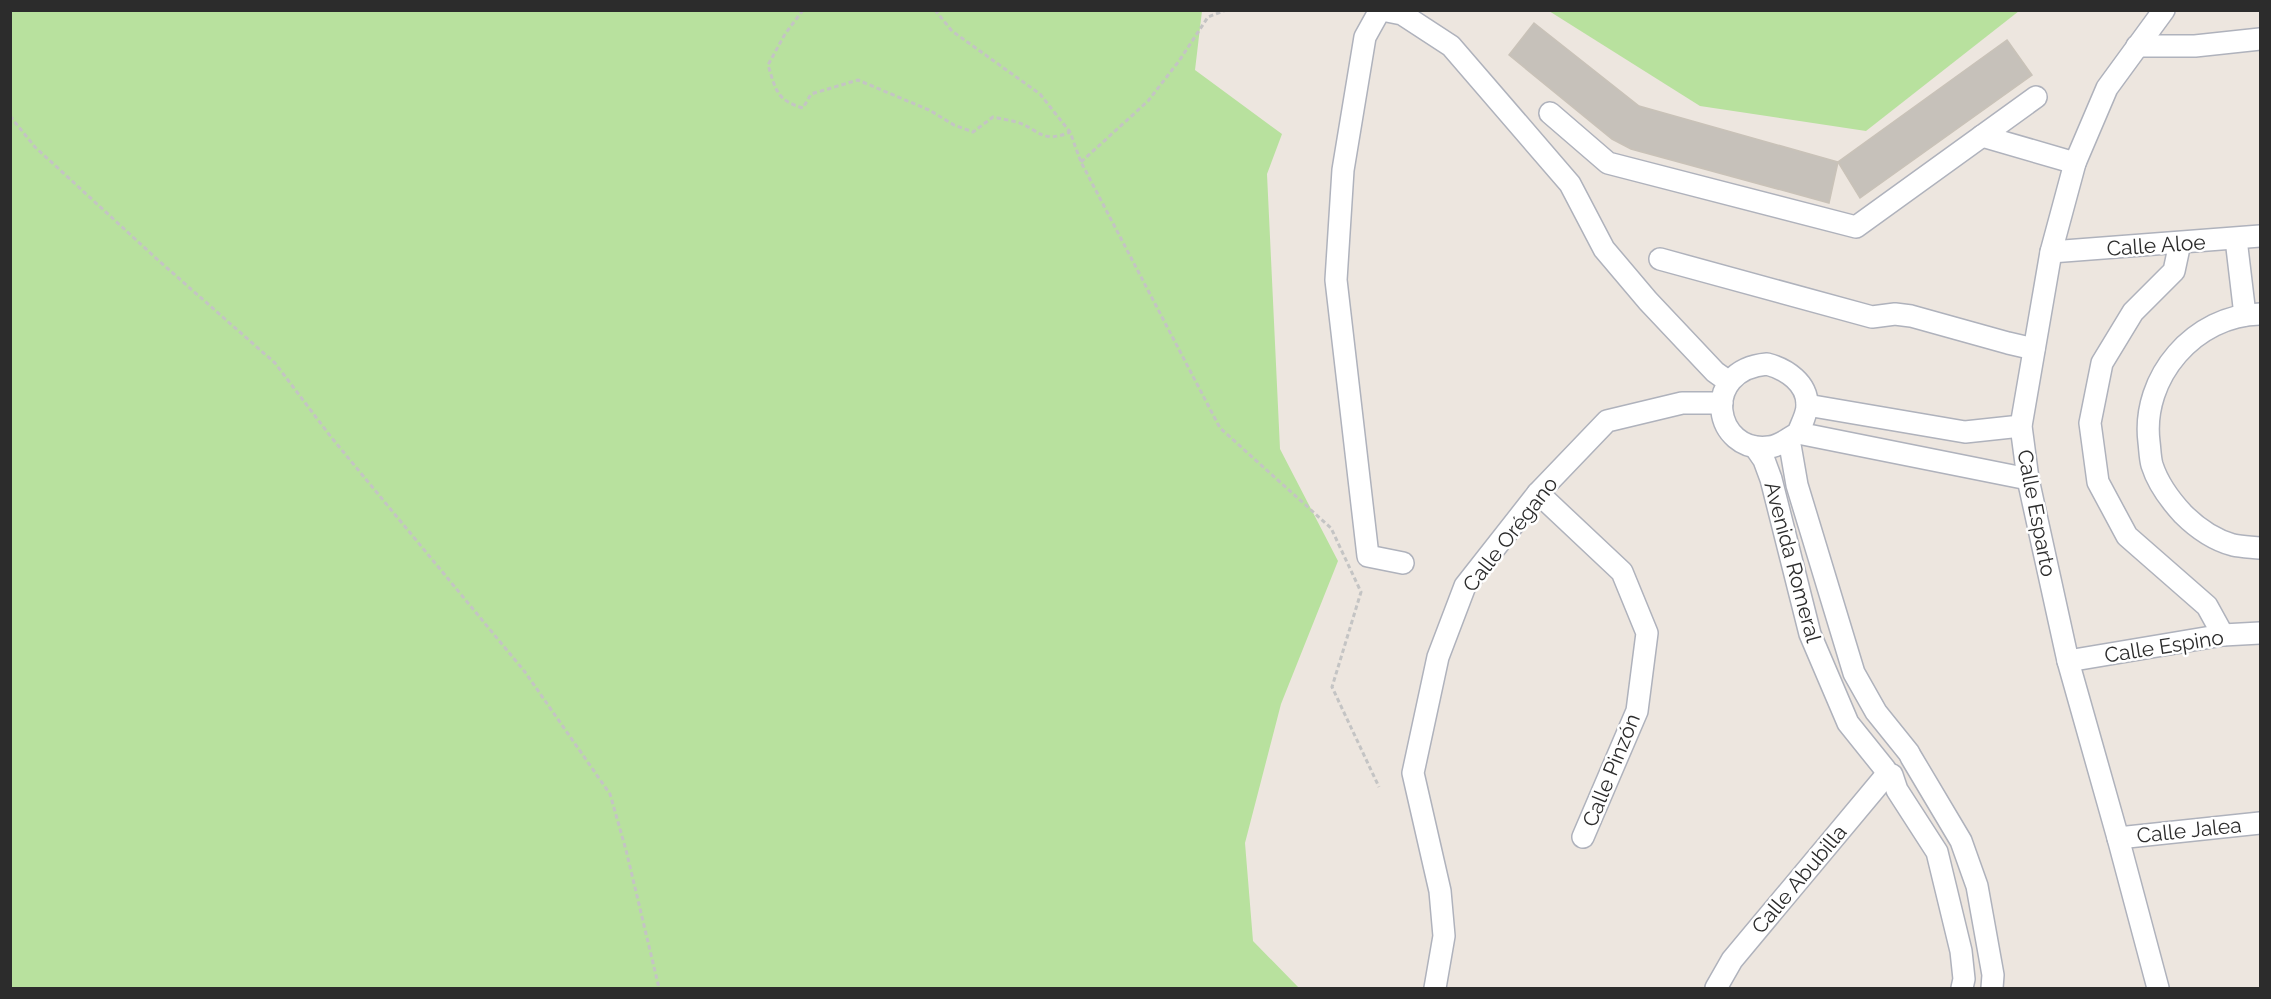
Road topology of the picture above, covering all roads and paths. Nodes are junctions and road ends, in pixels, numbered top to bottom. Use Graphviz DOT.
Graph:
graph roads {
  1 [pos="803,10"];
  2 [pos="935,10"];
  3 [pos="1227,10"];
  4 [pos="1381,10"];
  5 [pos="2164,10"];
  6 [pos="2260,39"];
  7 [pos="2137,46"];
  8 [pos="2036,97"];
  9 [pos="1550,112"];
  10 [pos="10,116"];
  11 [pos="1070,132"];
  12 [pos="1982,136"];
  13 [pos="1081,162"];
  14 [pos="2075,163"];
  15 [pos="2260,236"];
  16 [pos="2236,239"];
  17 [pos="2180,243"];
  18 [pos="2051,252"];
  19 [pos="1660,259"];
  20 [pos="2253,314"];
  21 [pos="2034,348"];
  22 [pos="1729,382"];
  23 [pos="1722,403"];
  24 [pos="1807,405"];
  25 [pos="2021,426"];
  26 [pos="1794,436"];
  27 [pos="1755,447"];
  28 [pos="2028,479"];
  29 [pos="1538,493"];
  30 [pos="2260,548"];
  31 [pos="1403,563"];
  32 [pos="2260,633"];
  33 [pos="2223,635"];
  34 [pos="2068,661"];
  35 [pos="1910,755"];
  36 [pos="1888,772"];
  37 [pos="1379,788"];
  38 [pos="2260,823"];
  39 [pos="1583,837"];
  40 [pos="2118,838"];
  41 [pos="659,988"];
  42 [pos="1435,988"];
  43 [pos="1716,988"];
  44 [pos="1962,988"];
  45 [pos="1992,988"];
  46 [pos="2158,988"];
  1 -- 11 [label="path"];
  2 -- 11 [label="path"];
  3 -- 13 [label="path"];
  4 -- 22 [label="street"];
  4 -- 31 [label="street"];
  5 -- 7 [label="street, Calle Esparto"];
  6 -- 7 [label="street"];
  7 -- 14 [label="street, Calle Esparto"];
  8 -- 12 [label="street"];
  9 -- 12 [label="street"];
  10 -- 41 [label="path"];
  11 -- 13 [label="path"];
  12 -- 14 [label="street"];
  13 -- 37 [label="path"];
  14 -- 18 [label="street, Calle Esparto"];
  15 -- 16 [label="street, Calle Aloe"];
  16 -- 17 [label="street, Calle Aloe"];
  16 -- 20 [label="street"];
  17 -- 18 [label="street, Calle Aloe"];
  17 -- 33 [label="street"];
  18 -- 21 [label="street, Calle Esparto"];
  19 -- 21 [label="street"];
  20 -- 30 [label="street"];
  21 -- 25 [label="street, Calle Esparto"];
  22 -- 23 [label="street"];
  22 -- 24 [label="street"];
  23 -- 27 [label="street"];
  23 -- 29 [label="street, Calle Orégano"];
  24 -- 25 [label="street"];
  24 -- 26 [label="street"];
  25 -- 28 [label="street, Calle Esparto"];
  26 -- 27 [label="street"];
  26 -- 28 [label="street"];
  26 -- 35 [label="street, Avenida Romeral"];
  27 -- 36 [label="street, Avenida Romeral"];
  28 -- 34 [label="street, Calle Esparto"];
  29 -- 39 [label="street, Calle Pinzón"];
  29 -- 42 [label="street, Calle Orégano"];
  32 -- 33 [label="street, Calle Espino"];
  33 -- 34 [label="street, Calle Espino"];
  34 -- 40 [label="street, Calle Esparto"];
  35 -- 36 [label="street, Calle Abubilla"];
  35 -- 45 [label="street, Avenida Romeral"];
  36 -- 43 [label="street, Calle Abubilla"];
  36 -- 44 [label="street, Avenida Romeral"];
  38 -- 40 [label="street, Calle Jalea"];
  40 -- 46 [label="street, Calle Esparto"];
}
